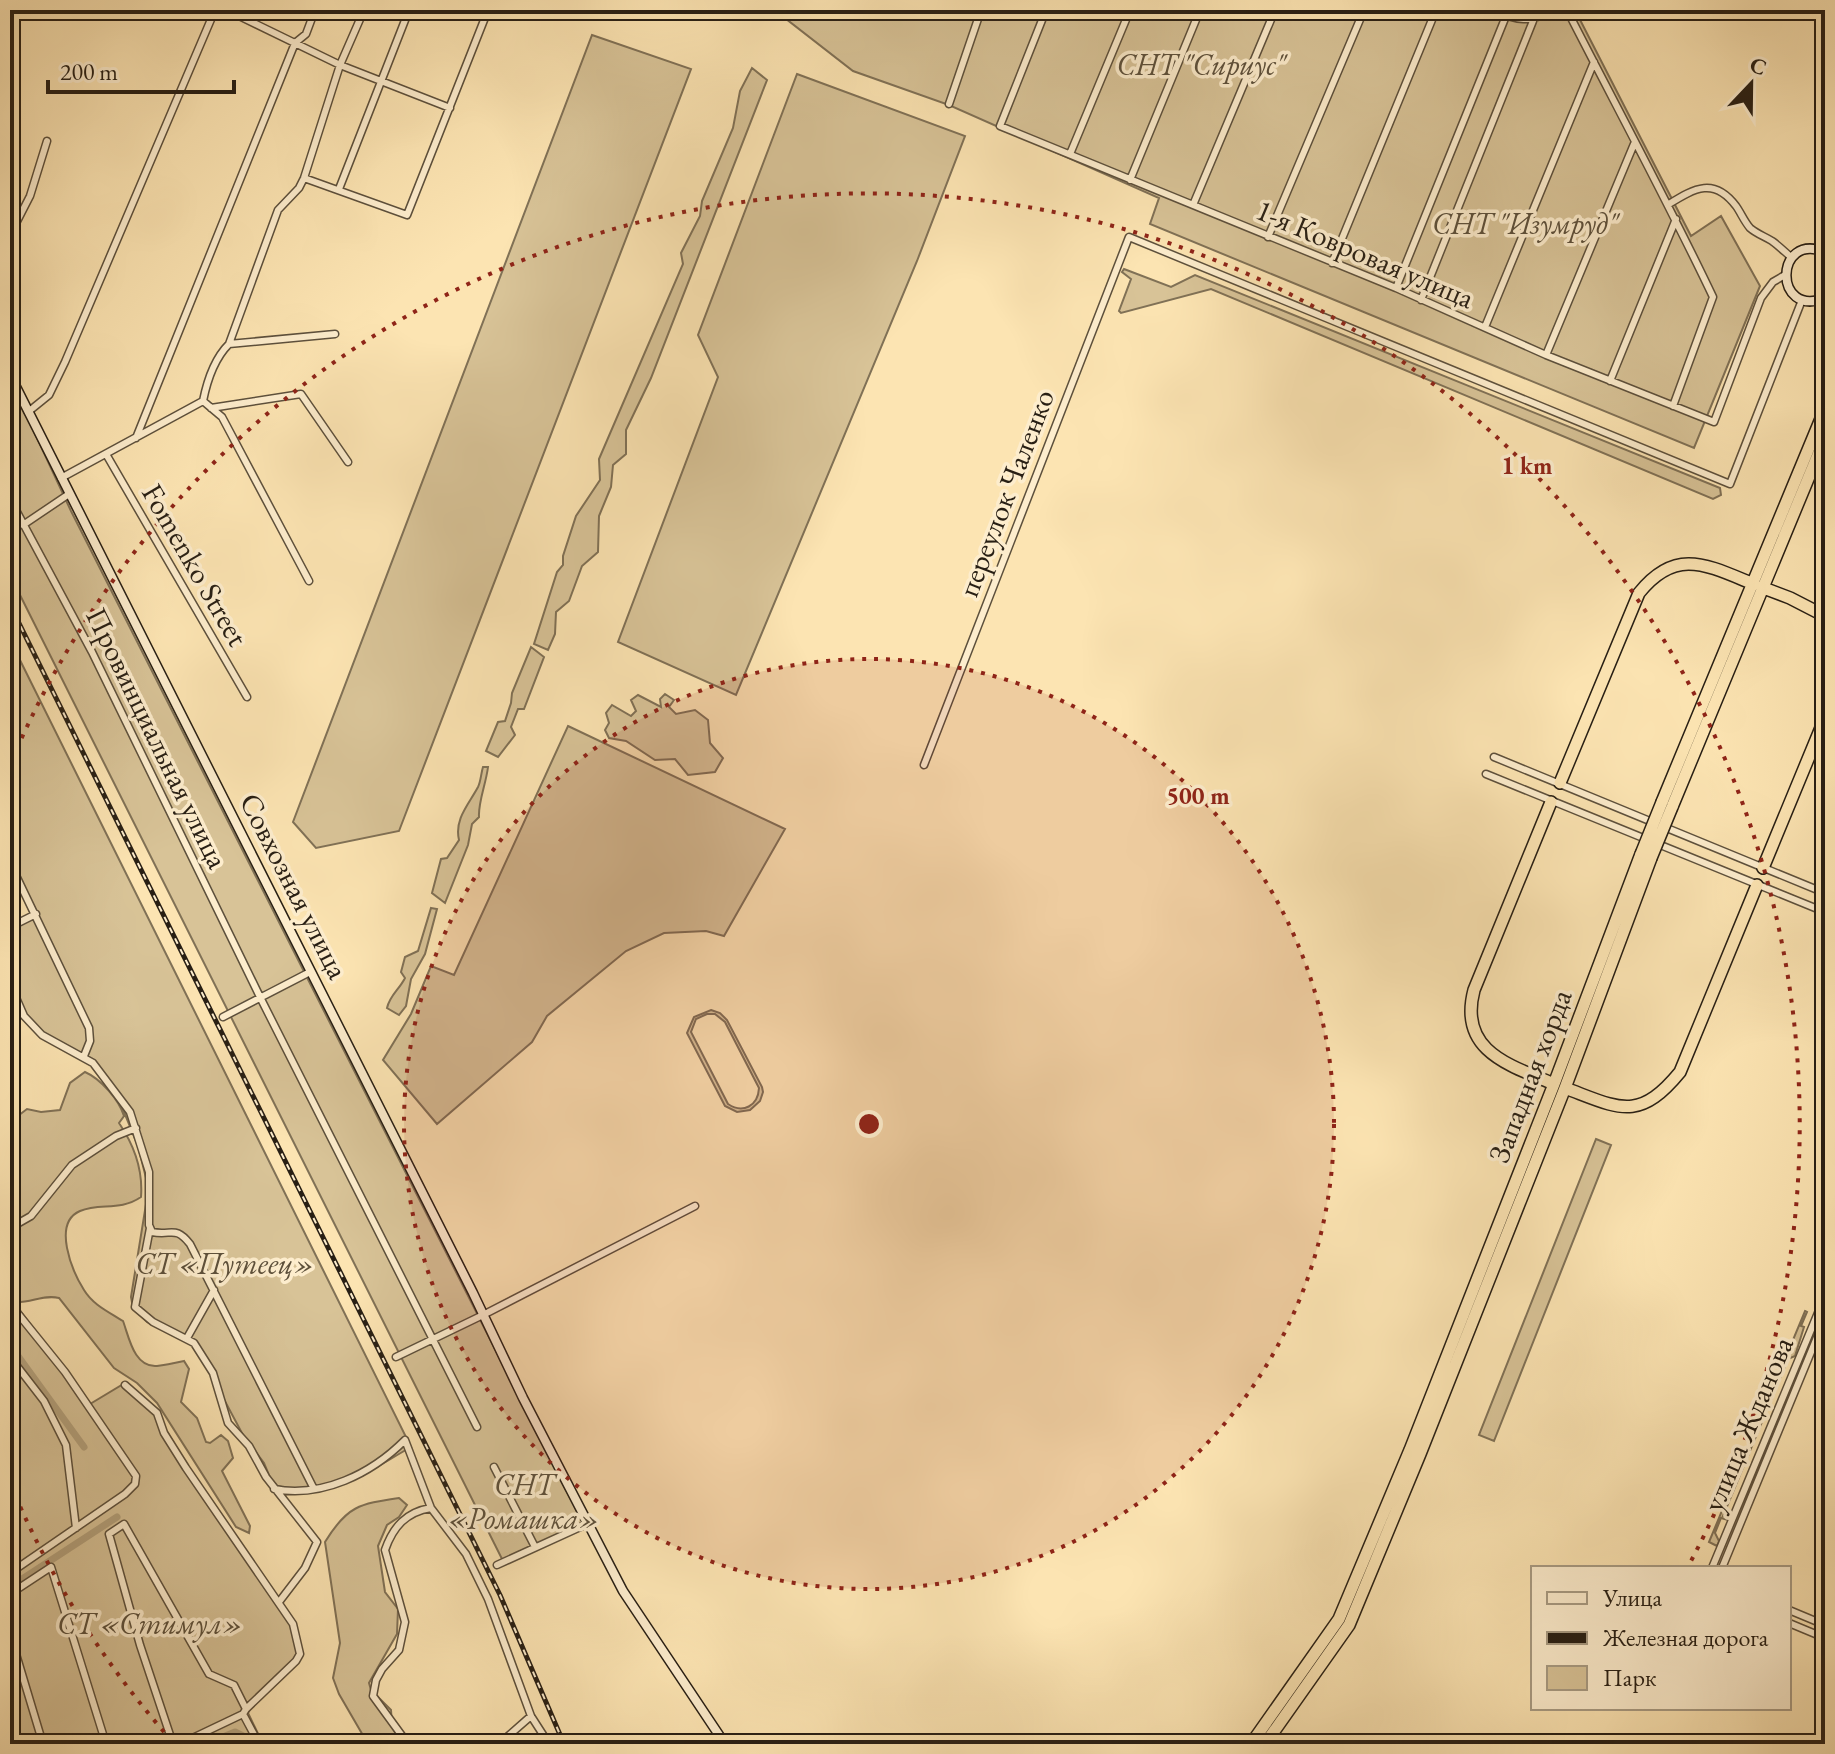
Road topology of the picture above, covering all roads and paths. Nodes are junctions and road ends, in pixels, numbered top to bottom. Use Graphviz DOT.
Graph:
graph roads {
  1 [pos="315,10"];
  2 [pos="364,10"];
  3 [pos="409,10"];
  4 [pos="488,10"];
  5 [pos="981,10"];
  6 [pos="1046,10"];
  7 [pos="1130,10"];
  8 [pos="1200,10"];
  9 [pos="1275,10"];
  10 [pos="1364,10"];
  11 [pos="1436,10"];
  12 [pos="1492,10"];
  13 [pos="1554,10"];
  14 [pos="1567,10"];
  15 [pos="233,11"];
  16 [pos="1506,16"];
  17 [pos="212,17"];
  18 [pos="1533,21"];
  19 [pos="295,43"];
  20 [pos="1594,62"];
  21 [pos="340,65"];
  22 [pos="381,82"];
  23 [pos="949,104"];
  24 [pos="450,108"];
  25 [pos="47,141"];
  26 [pos="1634,144"];
  27 [pos="1070,154"];
  28 [pos="304,178"];
  29 [pos="1130,180"];
  30 [pos="339,189"];
  31 [pos="1669,204"];
  32 [pos="1193,205"];
  33 [pos="1676,219"];
  34 [pos="10,235"];
  35 [pos="1825,236"];
  36 [pos="1268,237"];
  37 [pos="1822,251"];
  38 [pos="1792,258"];
  39 [pos="1332,263"];
  40 [pos="1785,275"];
  41 [pos="1396,288"];
  42 [pos="1824,299"];
  43 [pos="1421,300"];
  44 [pos="1802,300"];
  45 [pos="1485,327"];
  46 [pos="335,334"];
  47 [pos="229,344"];
  48 [pos="1546,355"];
  49 [pos="10,375"];
  50 [pos="1610,381"];
  51 [pos="203,401"];
  52 [pos="1673,406"];
  53 [pos="211,408"];
  54 [pos="1825,409"];
  55 [pos="28,412"];
  56 [pos="136,438"];
  57 [pos="1825,438"];
  58 [pos="106,454"];
  59 [pos="348,462"];
  60 [pos="61,478"];
  61 [pos="69,494"];
  62 [pos="10,499"];
  63 [pos="23,525"];
  64 [pos="309,581"];
  65 [pos="1756,585"];
  66 [pos="1825,616"];
  67 [pos="247,697"];
  68 [pos="1825,718"];
  69 [pos="1494,757"];
  70 [pos="924,765"];
  71 [pos="1486,774"];
  72 [pos="1560,783"];
  73 [pos="1551,802"];
  74 [pos="10,863"];
  75 [pos="1763,868"];
  76 [pos="1757,885"];
  77 [pos="1825,893"];
  78 [pos="1825,912"];
  79 [pos="36,914"];
  80 [pos="10,927"];
  81 [pos="310,972"];
  82 [pos="10,984"];
  83 [pos="261,999"];
  84 [pos="223,1017"];
  85 [pos="84,1056"];
  86 [pos="1560,1086"];
  87 [pos="136,1128"];
  88 [pos="695,1206"];
  89 [pos="10,1228"];
  90 [pos="150,1228"];
  91 [pos="214,1290"];
  92 [pos="1825,1296"];
  93 [pos="10,1299"];
  94 [pos="483,1315"];
  95 [pos="1825,1318"];
  96 [pos="187,1338"];
  97 [pos="434,1339"];
  98 [pos="10,1357"];
  99 [pos="396,1357"];
  100 [pos="125,1385"];
  101 [pos="477,1427"];
  102 [pos="494,1467"];
  103 [pos="313,1487"];
  104 [pos="274,1489"];
  105 [pos="431,1508"];
  106 [pos="587,1524"];
  107 [pos="76,1528"];
  108 [pos="535,1547"];
  109 [pos="497,1565"];
  110 [pos="10,1566"];
  111 [pos="1713,1566"];
  112 [pos="1723,1566"];
  113 [pos="10,1573"];
  114 [pos="10,1594"];
  115 [pos="279,1602"];
  116 [pos="1791,1611"];
  117 [pos="1791,1624"];
  118 [pos="1825,1625"];
  119 [pos="10,1634"];
  120 [pos="1825,1638"];
  121 [pos="244,1712"];
  122 [pos="531,1716"];
  123 [pos="43,1744"];
  124 [pos="106,1744"];
  125 [pos="173,1744"];
  126 [pos="180,1744"];
  127 [pos="259,1744"];
  128 [pos="408,1744"];
  129 [pos="499,1744"];
  130 [pos="549,1744"];
  131 [pos="725,1744"];
  132 [pos="1251,1744"];
  133 [pos="1265,1744"];
  1 -- 19 [label="street"];
  2 -- 21 [label="street"];
  3 -- 22 [label="street"];
  4 -- 24 [label="street"];
  5 -- 23 [label="street"];
  6 -- 27 [label="street, 1-я Ковровая улица"];
  7 -- 27 [label="street"];
  8 -- 29 [label="street"];
  9 -- 32 [label="street"];
  10 -- 36 [label="street"];
  11 -- 39 [label="street"];
  12 -- 16 [label="street"];
  13 -- 18 [label="street"];
  14 -- 20 [label="street"];
  15 -- 19 [label="street"];
  16 -- 18 [label="street"];
  16 -- 41 [label="street"];
  17 -- 55 [label="street"];
  18 -- 43 [label="street"];
  19 -- 21 [label="street"];
  19 -- 56 [label="street"];
  20 -- 26 [label="street"];
  20 -- 45 [label="street"];
  21 -- 22 [label="street"];
  21 -- 28 [label="street"];
  22 -- 24 [label="street"];
  22 -- 30 [label="street"];
  24 -- 30 [label="street"];
  25 -- 34 [label="street"];
  26 -- 31 [label="street"];
  26 -- 48 [label="street"];
  27 -- 29 [label="street, 1-я Ковровая улица"];
  28 -- 30 [label="street"];
  28 -- 47 [label="street"];
  29 -- 32 [label="street, 1-я Ковровая улица"];
  31 -- 33 [label="street"];
  31 -- 38 [label="street"];
  32 -- 36 [label="street, 1-я Ковровая улица"];
  33 -- 50 [label="street"];
  33 -- 52 [label="street"];
  35 -- 37 [label="highway"];
  36 -- 39 [label="street, 1-я Ковровая улица"];
  37 -- 38 [label="street"];
  38 -- 40 [label="street"];
  39 -- 41 [label="street, 1-я Ковровая улица"];
  40 -- 44 [label="street"];
  40 -- 52 [label="street, 1-я Ковровая улица"];
  41 -- 43 [label="street, 1-я Ковровая улица"];
  42 -- 44 [label="street"];
  43 -- 45 [label="street, 1-я Ковровая улица"];
  44 -- 70 [label="street, переулок Чаленко"];
  45 -- 48 [label="street, 1-я Ковровая улица"];
  46 -- 47 [label="street"];
  47 -- 51 [label="street"];
  48 -- 50 [label="street, 1-я Ковровая улица"];
  49 -- 55 [label="street, Совхозная улица"];
  50 -- 52 [label="street, 1-я Ковровая улица"];
  51 -- 53 [label="street"];
  51 -- 56 [label="street"];
  53 -- 59 [label="street"];
  53 -- 64 [label="street"];
  54 -- 65 [label="highway, Западная хорда"];
  55 -- 60 [label="street, Совхозная улица"];
  56 -- 58 [label="street"];
  57 -- 65 [label="highway, Западная хорда"];
  58 -- 60 [label="street"];
  58 -- 67 [label="street, Fomenko Street"];
  60 -- 61 [label="street, Совхозная улица"];
  61 -- 63 [label="street"];
  61 -- 81 [label="street, Совхозная улица"];
  62 -- 63 [label="street, Провинциальная улица"];
  63 -- 83 [label="street, Провинциальная улица"];
  65 -- 66 [label="highway"];
  65 -- 72 [label="highway"];
  65 -- 86 [label="highway, Западная хорда, bridge"];
  68 -- 75 [label="highway"];
  69 -- 72 [label="street"];
  71 -- 73 [label="street"];
  72 -- 75 [label="street"];
  73 -- 76 [label="street"];
  73 -- 86 [label="highway"];
  74 -- 79 [label="street"];
  75 -- 77 [label="street"];
  76 -- 78 [label="street"];
  76 -- 86 [label="highway"];
  79 -- 80 [label="street"];
  79 -- 85 [label="street"];
  81 -- 83 [label="street"];
  81 -- 94 [label="street, Совхозная улица"];
  82 -- 85 [label="street"];
  83 -- 84 [label="street"];
  83 -- 97 [label="street, Провинциальная улица"];
  85 -- 87 [label="street"];
  86 -- 132 [label="highway, Западная хорда"];
  86 -- 133 [label="highway, Западная хорда"];
  87 -- 89 [label="street"];
  87 -- 90 [label="street"];
  88 -- 94 [label="street"];
  90 -- 91 [label="street"];
  90 -- 96 [label="street"];
  91 -- 96 [label="street"];
  91 -- 103 [label="street"];
  92 -- 111 [label="street, улица Жданова"];
  93 -- 107 [label="street"];
  94 -- 97 [label="street"];
  94 -- 106 [label="street, Совхозная улица"];
  95 -- 112 [label="street, улица Жданова"];
  96 -- 104 [label="street"];
  97 -- 99 [label="street"];
  97 -- 101 [label="street, Провинциальная улица"];
  98 -- 107 [label="street"];
  100 -- 115 [label="street"];
  102 -- 108 [label="street"];
  103 -- 104 [label="street"];
  103 -- 105 [label="street"];
  104 -- 115 [label="street"];
  105 -- 122 [label="street"];
  105 -- 128 [label="street"];
  106 -- 108 [label="street"];
  106 -- 131 [label="street, Совхозная улица"];
  107 -- 113 [label="street"];
  108 -- 109 [label="street"];
  110 -- 113 [label="street"];
  114 -- 124 [label="street"];
  115 -- 121 [label="street"];
  116 -- 118 [label="street"];
  117 -- 120 [label="street"];
  119 -- 123 [label="street"];
  121 -- 125 [label="street"];
  121 -- 126 [label="street"];
  121 -- 127 [label="street"];
  122 -- 129 [label="street"];
  122 -- 130 [label="street"];
}
